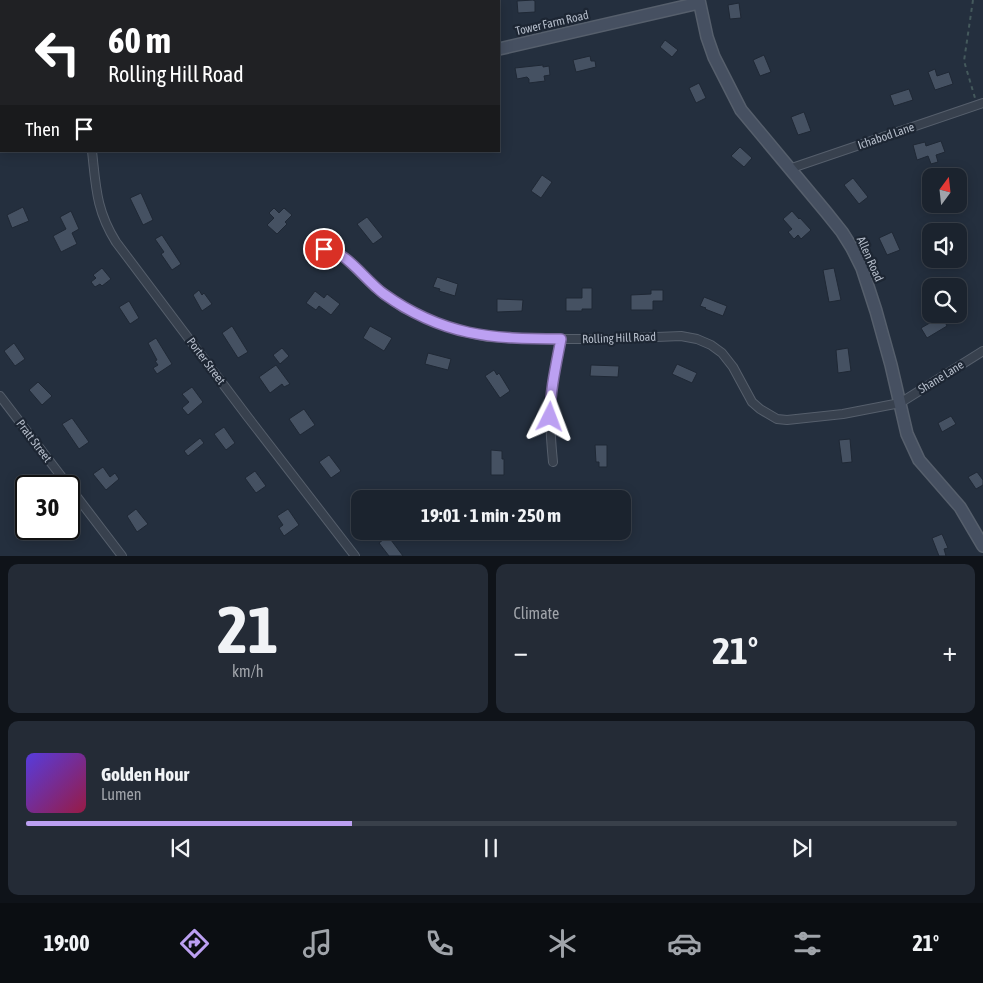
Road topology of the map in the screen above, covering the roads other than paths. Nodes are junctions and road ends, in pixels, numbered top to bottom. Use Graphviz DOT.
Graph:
graph roads {
  1 [pos="699,1"];
  2 [pos="500,49"];
  3 [pos="980,104"];
  4 [pos="92,152"];
  5 [pos="789,169"];
  6 [pos="324,249"];
  7 [pos="561,339"];
  8 [pos="983,351"];
  9 [pos="0,396"];
  10 [pos="900,403"];
  11 [pos="553,462"];
  12 [pos="983,546"];
  13 [pos="122,556"];
  14 [pos="355,556"];
  1 -- 2 [label="street, Tower Farm Road"];
  1 -- 5 [label="street, Allen Road"];
  3 -- 5 [label="street, Ichabod Lane"];
  4 -- 14 [label="street, Porter Street"];
  5 -- 10 [label="street, Allen Road"];
  6 -- 7 [label="street, Rolling Hill Road"];
  7 -- 10 [label="street, Rolling Hill Road"];
  7 -- 11 [label="street"];
  8 -- 10 [label="street, Shane Lane"];
  9 -- 13 [label="street, Pratt Street"];
  10 -- 12 [label="street, Allen Road"];
}
